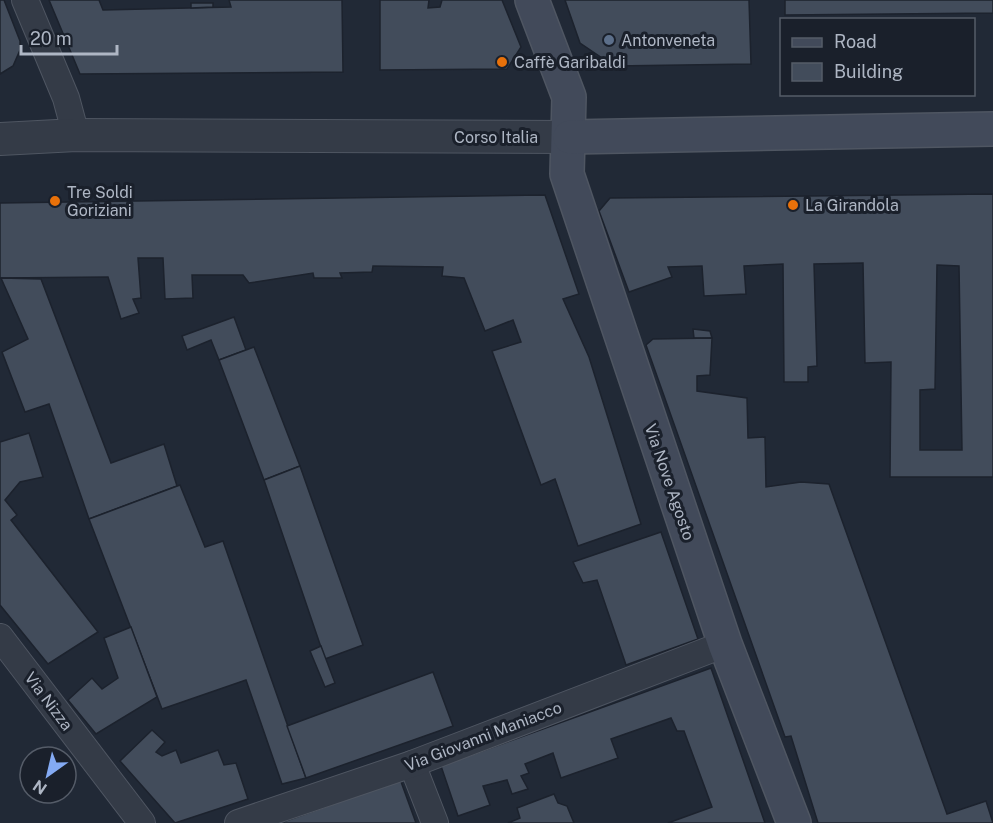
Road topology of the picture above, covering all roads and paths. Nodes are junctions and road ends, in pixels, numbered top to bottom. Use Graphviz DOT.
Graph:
graph roads {
  1 [pos="25,0"];
  2 [pos="532,0"];
  3 [pos="993,129"];
  4 [pos="76,135"];
  5 [pos="570,137"];
  6 [pos="0,139"];
  7 [pos="0,637"];
  8 [pos="725,644"];
  9 [pos="412,764"];
  10 [pos="142,823"];
  11 [pos="238,823"];
  12 [pos="435,823"];
  13 [pos="794,823"];
  1 -- 4 [label="street"];
  2 -- 5 [label="main road, Via Nove Agosto"];
  3 -- 5 [label="main road, Corso Italia"];
  4 -- 5 [label="street, Corso Italia"];
  4 -- 6 [label="street, Corso Italia"];
  5 -- 8 [label="main road, Via Nove Agosto"];
  7 -- 10 [label="street, Via Nizza"];
  8 -- 9 [label="street, Via Giovanni Maniacco"];
  8 -- 13 [label="main road, Via Nove Agosto"];
  9 -- 11 [label="street, Via Giovanni Maniacco"];
  9 -- 12 [label="street"];
}
